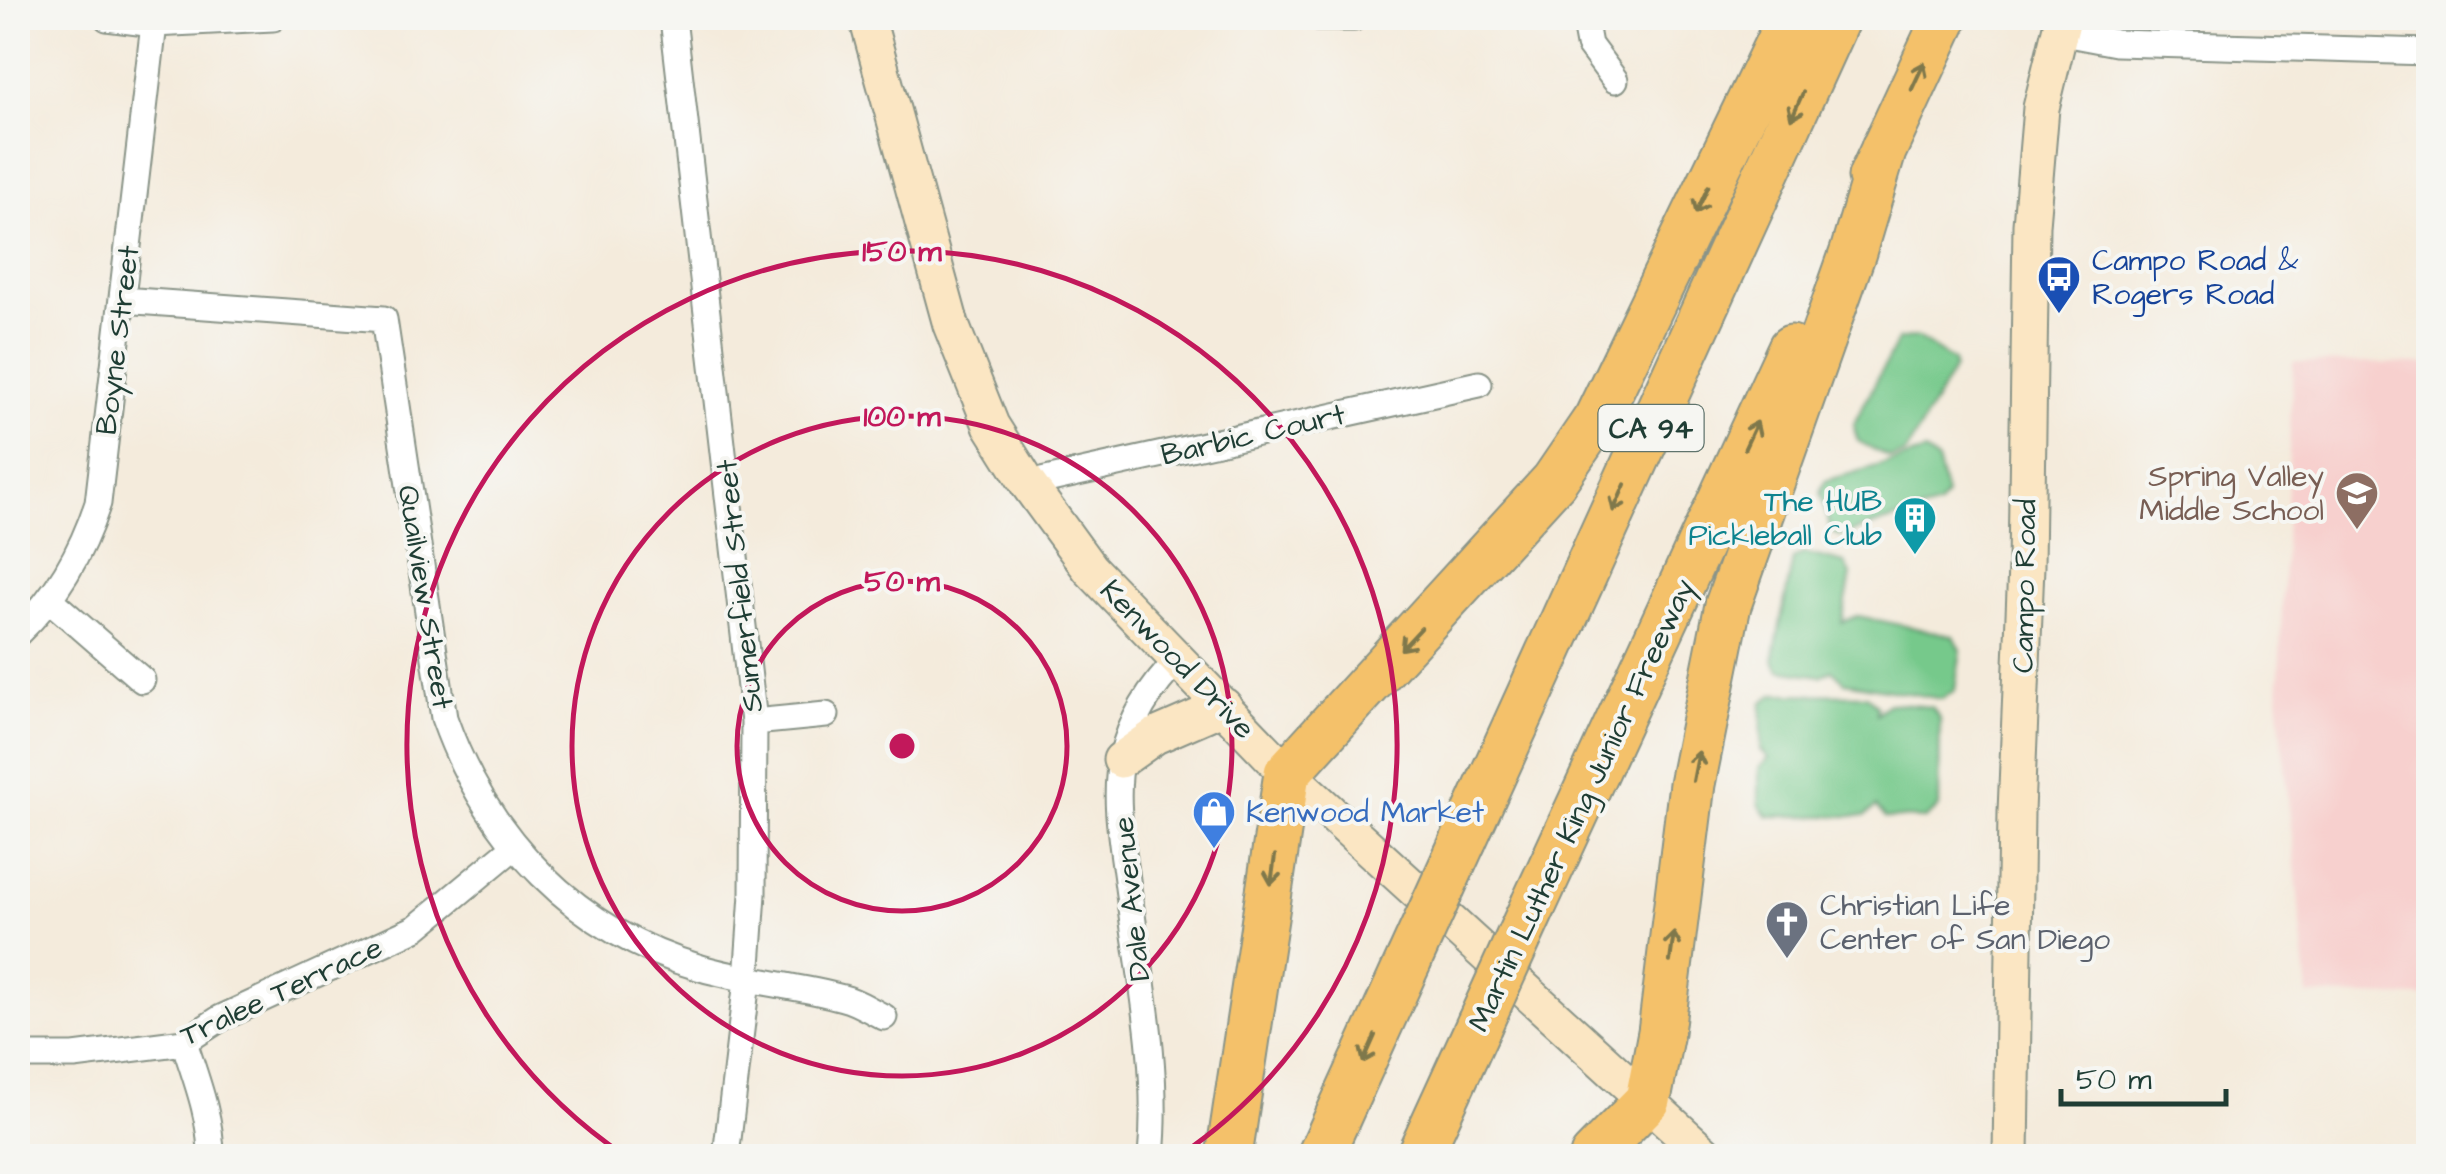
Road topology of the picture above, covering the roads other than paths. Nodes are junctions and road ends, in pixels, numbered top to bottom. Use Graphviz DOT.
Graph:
graph roads {
  1 [pos="107,18"];
  2 [pos="272,18"];
  3 [pos="673,18"];
  4 [pos="867,18"];
  5 [pos="1317,18"];
  6 [pos="1354,18"];
  7 [pos="1584,18"];
  8 [pos="1790,18"];
  9 [pos="1837,18"];
  10 [pos="1945,18"];
  11 [pos="154,24"];
  12 [pos="2060,25"];
  13 [pos="2428,52"];
  14 [pos="1615,80"];
  15 [pos="1884,148"];
  16 [pos="122,300"];
  17 [pos="1479,384"];
  18 [pos="1028,484"];
  19 [pos="49,600"];
  20 [pos="18,633"];
  21 [pos="1179,658"];
  22 [pos="142,680"];
  23 [pos="1224,706"];
  24 [pos="826,716"];
  25 [pos="754,722"];
  26 [pos="1121,760"];
  27 [pos="1287,773"];
  28 [pos="514,847"];
  29 [pos="747,980"];
  30 [pos="884,1017"];
  31 [pos="184,1042"];
  32 [pos="18,1056"];
  33 [pos="1648,1100"];
  34 [pos="211,1156"];
  35 [pos="726,1156"];
  36 [pos="1151,1156"];
  37 [pos="1228,1156"];
  38 [pos="1320,1156"];
  39 [pos="1419,1156"];
  40 [pos="1593,1156"];
  41 [pos="1708,1156"];
  42 [pos="2011,1156"];
  1 -- 11 [label="street"];
  2 -- 11 [label="street"];
  3 -- 25 [label="street, Sumerfield Street"];
  4 -- 18 [label="main road, Kenwood Drive"];
  5 -- 6 [label="street"];
  7 -- 14 [label="street"];
  8 -- 27 [label="highway, one-way"];
  9 -- 38 [label="highway, CA 94, one-way, bridge"];
  15 -- 10 [label="highway, Martin Luther King Junior Freeway / CA 94, one-way"];
  11 -- 16 [label="street, Boyne Street"];
  12 -- 13 [label="street"];
  12 -- 42 [label="main road, Campo Road"];
  33 -- 15 [label="highway, one-way"];
  39 -- 15 [label="highway, Martin Luther King Junior Freeway / CA 94, one-way, bridge"];
  16 -- 19 [label="street, Boyne Street"];
  16 -- 28 [label="street, Quailview Street"];
  17 -- 18 [label="street, Barbic Court"];
  18 -- 21 [label="main road, Kenwood Drive"];
  19 -- 20 [label="street, Boyne Street"];
  19 -- 22 [label="street"];
  21 -- 23 [label="main road, Kenwood Drive"];
  21 -- 26 [label="street, Dale Avenue"];
  23 -- 26 [label="main road"];
  23 -- 27 [label="main road, Kenwood Drive"];
  24 -- 25 [label="street"];
  25 -- 29 [label="street, Sumerfield Street"];
  26 -- 36 [label="street, Dale Avenue"];
  27 -- 33 [label="main road, Kenwood Drive"];
  27 -- 37 [label="highway, one-way"];
  28 -- 29 [label="street, Quailview Street"];
  28 -- 31 [label="street, Tralee Terrace"];
  29 -- 30 [label="street, Quailview Street"];
  29 -- 35 [label="street, Sumerfield Street"];
  31 -- 32 [label="street, Tralee Terrace"];
  31 -- 34 [label="street"];
  33 -- 40 [label="highway"];
  33 -- 41 [label="main road, Kenwood Drive"];
}
